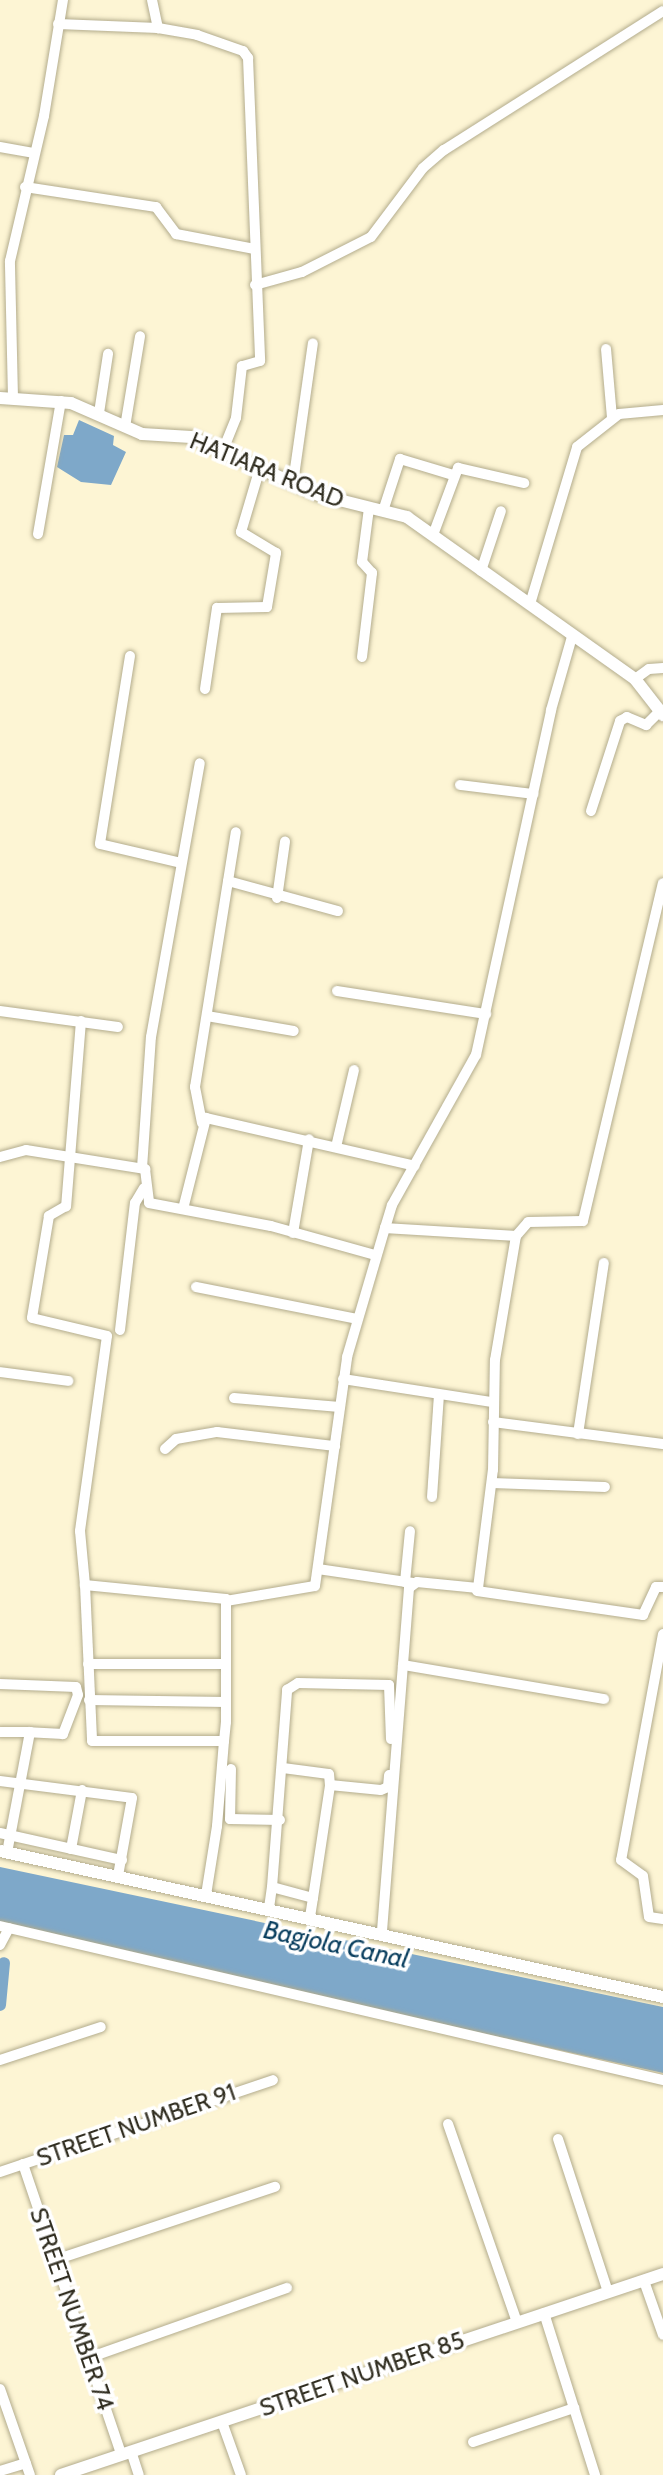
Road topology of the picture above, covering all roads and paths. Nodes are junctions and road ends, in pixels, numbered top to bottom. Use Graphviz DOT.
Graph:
graph roads {
  1 [pos="63,0"];
  2 [pos="152,0"];
  3 [pos="663,11"];
  4 [pos="58,24"];
  5 [pos="158,28"];
  6 [pos="0,147"];
  7 [pos="34,153"];
  8 [pos="25,187"];
  9 [pos="255,249"];
  10 [pos="255,285"];
  11 [pos="140,336"];
  12 [pos="313,343"];
  13 [pos="606,349"];
  14 [pos="108,354"];
  15 [pos="6,398"];
  16 [pos="61,401"];
  17 [pos="663,410"];
  18 [pos="99,413"];
  19 [pos="612,418"];
  20 [pos="125,427"];
  21 [pos="223,451"];
  22 [pos="260,468"];
  23 [pos="453,475"];
  24 [pos="293,483"];
  25 [pos="524,483"];
  26 [pos="369,508"];
  27 [pos="383,511"];
  28 [pos="501,511"];
  29 [pos="38,534"];
  30 [pos="433,535"];
  31 [pos="481,571"];
  32 [pos="530,604"];
  33 [pos="572,637"];
  34 [pos="130,656"];
  35 [pos="362,657"];
  36 [pos="663,668"];
  37 [pos="635,679"];
  38 [pos="205,689"];
  39 [pos="662,713"];
  40 [pos="200,763"];
  41 [pos="460,785"];
  42 [pos="533,794"];
  43 [pos="591,811"];
  44 [pos="236,832"];
  45 [pos="285,842"];
  46 [pos="181,863"];
  47 [pos="228,881"];
  48 [pos="663,883"];
  49 [pos="277,898"];
  50 [pos="338,911"];
  51 [pos="337,991"];
  52 [pos="0,1011"];
  53 [pos="486,1014"];
  54 [pos="207,1016"];
  55 [pos="81,1021"];
  56 [pos="118,1027"];
  57 [pos="294,1031"];
  58 [pos="354,1070"];
  59 [pos="202,1123"];
  60 [pos="309,1139"];
  61 [pos="336,1147"];
  62 [pos="0,1157"];
  63 [pos="70,1157"];
  64 [pos="415,1166"];
  65 [pos="142,1168"];
  66 [pos="144,1188"];
  67 [pos="183,1209"];
  68 [pos="385,1228"];
  69 [pos="293,1233"];
  70 [pos="516,1236"];
  71 [pos="375,1255"];
  72 [pos="604,1263"];
  73 [pos="196,1287"];
  74 [pos="357,1319"];
  75 [pos="120,1330"];
  76 [pos="0,1372"];
  77 [pos="343,1379"];
  78 [pos="68,1381"];
  79 [pos="439,1395"];
  80 [pos="234,1398"];
  81 [pos="492,1402"];
  82 [pos="340,1407"];
  83 [pos="493,1422"];
  84 [pos="578,1434"];
  85 [pos="663,1444"];
  86 [pos="335,1446"];
  87 [pos="165,1449"];
  88 [pos="492,1483"];
  89 [pos="605,1487"];
  90 [pos="432,1497"];
  91 [pos="410,1531"];
  92 [pos="318,1569"];
  93 [pos="409,1582"];
  94 [pos="85,1585"];
  95 [pos="663,1587"];
  96 [pos="477,1591"];
  97 [pos="226,1601"];
  98 [pos="663,1634"];
  99 [pos="88,1664"];
  100 [pos="226,1664"];
  101 [pos="403,1665"];
  102 [pos="0,1684"];
  103 [pos="604,1699"];
  104 [pos="89,1700"];
  105 [pos="226,1702"];
  106 [pos="0,1732"];
  107 [pos="30,1732"];
  108 [pos="224,1741"];
  109 [pos="283,1768"];
  110 [pos="231,1769"];
  111 [pos="0,1781"];
  112 [pos="23,1783"];
  113 [pos="330,1785"];
  114 [pos="82,1790"];
  115 [pos="280,1820"];
  116 [pos="6,1834"];
  117 [pos="71,1849"];
  118 [pos="4,1852"];
  119 [pos="122,1860"];
  120 [pos="118,1876"];
  121 [pos="272,1887"];
  122 [pos="206,1895"];
  123 [pos="313,1898"];
  124 [pos="269,1908"];
  125 [pos="310,1917"];
  126 [pos="663,1919"];
  127 [pos="4,1927"];
  128 [pos="382,1931"];
  129 [pos="0,1945"];
  130 [pos="663,1997"];
  131 [pos="101,2027"];
  132 [pos="0,2060"];
  133 [pos="273,2080"];
  134 [pos="663,2080"];
  135 [pos="448,2124"];
  136 [pos="558,2139"];
  137 [pos="23,2164"];
  138 [pos="0,2172"];
  139 [pos="275,2187"];
  140 [pos="55,2260"];
  141 [pos="663,2274"];
  142 [pos="644,2281"];
  143 [pos="287,2288"];
  144 [pos="608,2292"];
  145 [pos="544,2313"];
  146 [pos="517,2322"];
  147 [pos="663,2335"];
  148 [pos="88,2358"];
  149 [pos="0,2391"];
  150 [pos="574,2408"];
  151 [pos="222,2422"];
  152 [pos="473,2442"];
  153 [pos="126,2453"];
  154 [pos="26,2463"];
  155 [pos="0,2471"];
  156 [pos="30,2475"];
  157 [pos="61,2475"];
  158 [pos="139,2475"];
  159 [pos="241,2475"];
  160 [pos="595,2475"];
  1 -- 4 [label="street"];
  2 -- 5 [label="street"];
  3 -- 10 [label="street"];
  4 -- 5 [label="street"];
  4 -- 7 [label="street"];
  5 -- 9 [label="street"];
  6 -- 7 [label="street"];
  7 -- 8 [label="street"];
  8 -- 9 [label="street"];
  8 -- 15 [label="street"];
  9 -- 10 [label="street"];
  10 -- 21 [label="street"];
  11 -- 20 [label="street"];
  12 -- 24 [label="street"];
  13 -- 19 [label="street"];
  14 -- 18 [label="street"];
  15 -- 16 [label="street, HATIARA ROAD"];
  16 -- 18 [label="street, HATIARA ROAD"];
  16 -- 29 [label="street"];
  17 -- 19 [label="street"];
  18 -- 20 [label="street, HATIARA ROAD"];
  19 -- 32 [label="street"];
  20 -- 21 [label="street, HATIARA ROAD"];
  21 -- 22 [label="street, HATIARA ROAD"];
  22 -- 24 [label="street, HATIARA ROAD"];
  22 -- 38 [label="street"];
  23 -- 25 [label="street"];
  23 -- 27 [label="street"];
  23 -- 30 [label="street"];
  24 -- 26 [label="street, HATIARA ROAD"];
  26 -- 27 [label="street, HATIARA ROAD"];
  26 -- 35 [label="street"];
  27 -- 30 [label="street, HATIARA ROAD"];
  28 -- 31 [label="street"];
  30 -- 31 [label="street, HATIARA ROAD"];
  31 -- 32 [label="street, HATIARA ROAD"];
  32 -- 33 [label="street, HATIARA ROAD"];
  33 -- 37 [label="street, HATIARA ROAD"];
  33 -- 42 [label="street"];
  34 -- 46 [label="street"];
  36 -- 37 [label="street"];
  37 -- 39 [label="street, HATIARA ROAD"];
  39 -- 43 [label="street"];
  40 -- 46 [label="street"];
  41 -- 42 [label="street"];
  42 -- 53 [label="street"];
  44 -- 47 [label="street"];
  45 -- 49 [label="street"];
  46 -- 65 [label="street"];
  47 -- 49 [label="street"];
  47 -- 54 [label="street"];
  48 -- 70 [label="street"];
  49 -- 50 [label="street"];
  51 -- 53 [label="street"];
  52 -- 55 [label="street"];
  53 -- 64 [label="street"];
  54 -- 57 [label="street"];
  54 -- 59 [label="street"];
  55 -- 56 [label="street"];
  55 -- 63 [label="street"];
  58 -- 61 [label="street"];
  59 -- 60 [label="street"];
  59 -- 67 [label="street"];
  60 -- 61 [label="street"];
  60 -- 69 [label="street"];
  61 -- 64 [label="street"];
  62 -- 63 [label="street"];
  63 -- 65 [label="street"];
  63 -- 94 [label="street"];
  64 -- 68 [label="street"];
  65 -- 66 [label="street"];
  66 -- 67 [label="street"];
  66 -- 75 [label="street"];
  67 -- 69 [label="street"];
  68 -- 70 [label="street"];
  68 -- 71 [label="street"];
  69 -- 71 [label="street"];
  70 -- 81 [label="street"];
  71 -- 74 [label="street"];
  72 -- 84 [label="street"];
  73 -- 74 [label="street"];
  74 -- 77 [label="street"];
  76 -- 78 [label="street"];
  77 -- 79 [label="street"];
  77 -- 82 [label="street"];
  79 -- 81 [label="street"];
  79 -- 90 [label="street"];
  80 -- 82 [label="street"];
  81 -- 83 [label="street"];
  82 -- 86 [label="street"];
  83 -- 84 [label="street"];
  83 -- 88 [label="street"];
  84 -- 85 [label="street"];
  86 -- 87 [label="street"];
  86 -- 92 [label="street"];
  88 -- 89 [label="street"];
  88 -- 96 [label="street"];
  91 -- 93 [label="street"];
  92 -- 93 [label="street"];
  92 -- 97 [label="street"];
  93 -- 96 [label="street"];
  93 -- 101 [label="street"];
  94 -- 97 [label="street"];
  94 -- 99 [label="street"];
  95 -- 96 [label="street"];
  97 -- 100 [label="street"];
  98 -- 126 [label="street"];
  99 -- 100 [label="street"];
  99 -- 104 [label="street"];
  100 -- 105 [label="street"];
  101 -- 103 [label="street"];
  101 -- 128 [label="street"];
  102 -- 107 [label="street"];
  104 -- 105 [label="street"];
  104 -- 108 [label="street"];
  105 -- 108 [label="street"];
  106 -- 107 [label="street"];
  107 -- 112 [label="street"];
  108 -- 122 [label="street"];
  109 -- 113 [label="street"];
  109 -- 113 [label="street"];
  109 -- 115 [label="street"];
  110 -- 115 [label="street"];
  111 -- 112 [label="street"];
  112 -- 114 [label="street"];
  112 -- 116 [label="street"];
  113 -- 123 [label="street"];
  114 -- 117 [label="street"];
  114 -- 119 [label="street"];
  115 -- 121 [label="street"];
  116 -- 117 [label="street"];
  116 -- 118 [label="street"];
  117 -- 119 [label="street"];
  118 -- 120 [label="street"];
  119 -- 120 [label="street"];
  120 -- 122 [label="street"];
  121 -- 123 [label="street"];
  121 -- 124 [label="street"];
  122 -- 124 [label="street"];
  123 -- 125 [label="street"];
  124 -- 125 [label="street"];
  125 -- 128 [label="street"];
  127 -- 129 [label="street"];
  127 -- 134 [label="street"];
  128 -- 130 [label="street"];
  131 -- 132 [label="street"];
  133 -- 137 [label="street, STREET NUMBER 91"];
  135 -- 146 [label="street"];
  136 -- 144 [label="street"];
  137 -- 138 [label="street, STREET NUMBER 91"];
  137 -- 140 [label="street, STREET NUMBER 74"];
  139 -- 140 [label="street"];
  140 -- 148 [label="street, STREET NUMBER 74"];
  141 -- 142 [label="street, STREET NUMBER 85"];
  142 -- 144 [label="street, STREET NUMBER 85"];
  142 -- 147 [label="street"];
  143 -- 148 [label="street"];
  144 -- 145 [label="street, STREET NUMBER 85"];
  145 -- 146 [label="street, STREET NUMBER 85"];
  145 -- 150 [label="street"];
  146 -- 151 [label="street, STREET NUMBER 85"];
  148 -- 153 [label="street, STREET NUMBER 74"];
  149 -- 154 [label="street"];
  150 -- 152 [label="street"];
  150 -- 160 [label="street"];
  151 -- 153 [label="street, STREET NUMBER 85"];
  151 -- 159 [label="street"];
  153 -- 157 [label="street, STREET NUMBER 85"];
  153 -- 158 [label="street, STREET NUMBER 74"];
  154 -- 155 [label="street"];
  154 -- 156 [label="street"];
}
